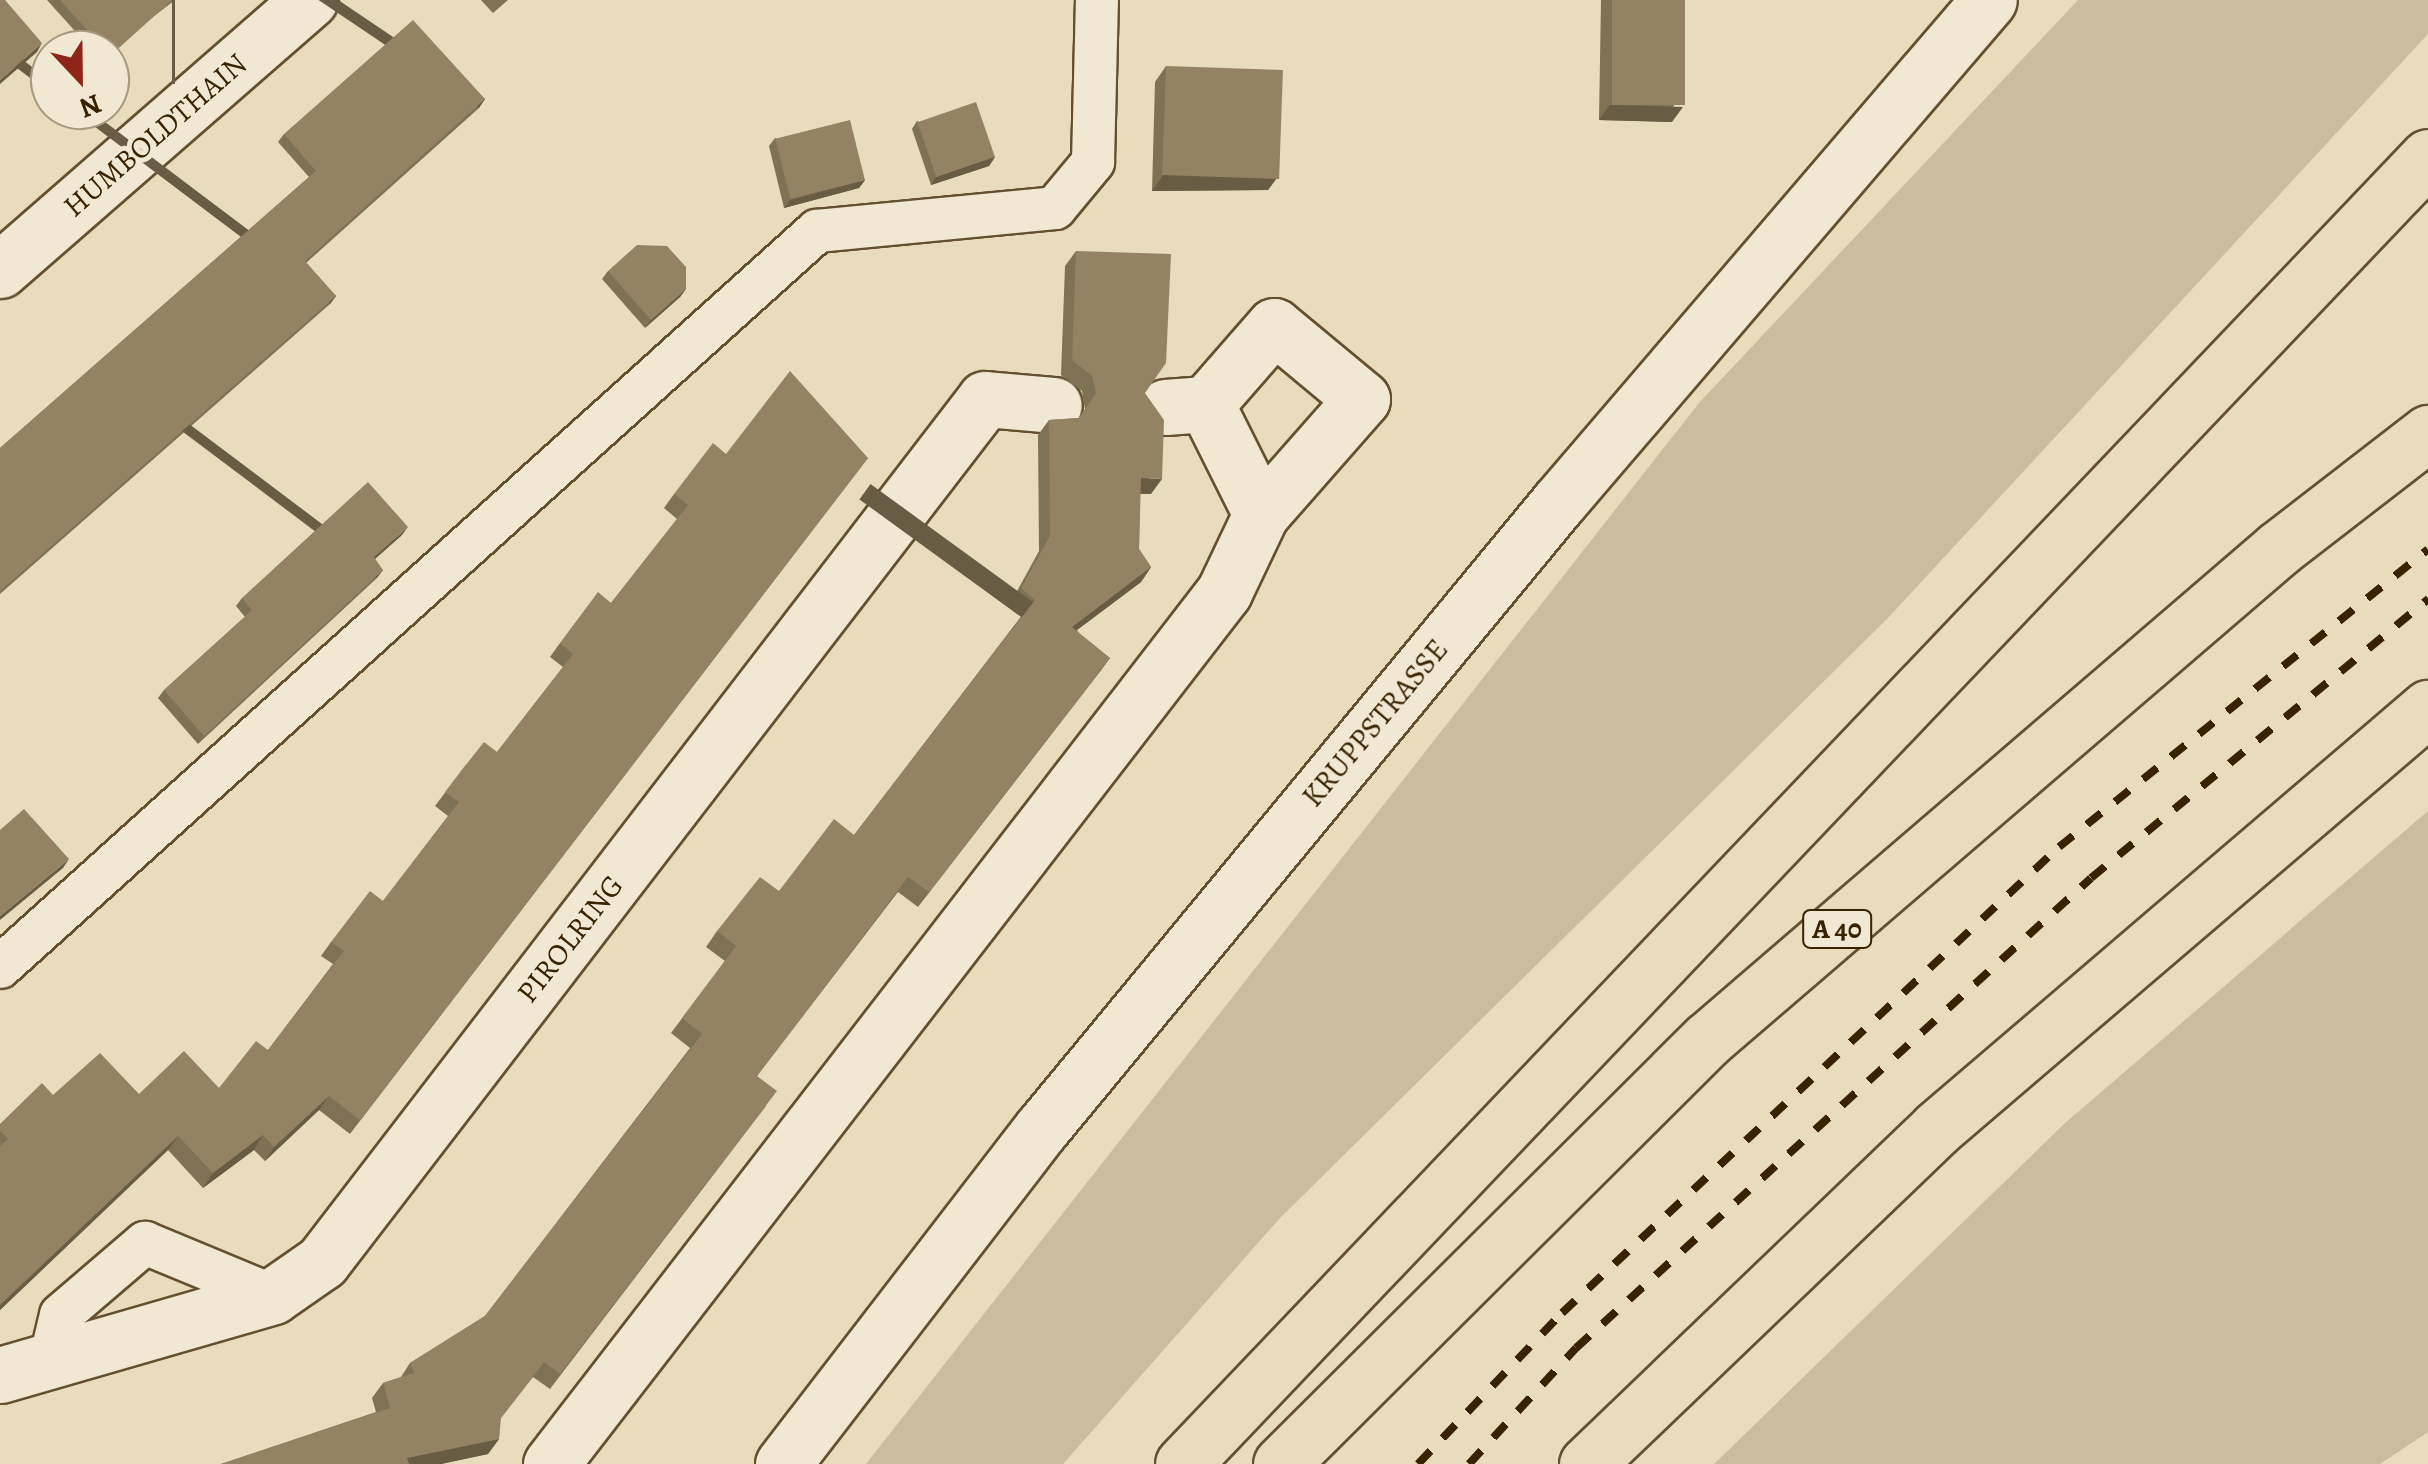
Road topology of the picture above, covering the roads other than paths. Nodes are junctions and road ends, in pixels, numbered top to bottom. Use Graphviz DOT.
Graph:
graph roads {
  1 [pos="310,0"];
  2 [pos="1098,0"];
  3 [pos="1989,0"];
  4 [pos="2428,156"];
  5 [pos="0,270"];
  6 [pos="1054,405"];
  7 [pos="2428,433"];
  8 [pos="1261,514"];
  9 [pos="2428,708"];
  10 [pos="0,967"];
  11 [pos="273,1296"];
  12 [pos="25,1368"];
  13 [pos="551,1464"];
  14 [pos="783,1464"];
  15 [pos="1182,1464"];
  16 [pos="1281,1464"];
  17 [pos="1587,1464"];
  1 -- 5 [label="street, HUMBOLDTHAIN"];
  2 -- 10 [label="lane"];
  3 -- 14 [label="street, KRUPPSTRASSE"];
  4 -- 15 [label="highway"];
  6 -- 11 [label="street, PIROLRING"];
  7 -- 16 [label="highway, A 40"];
  8 -- 8 [label="street"];
  8 -- 13 [label="street"];
  9 -- 17 [label="highway"];
  11 -- 12 [label="street, PIROLRING"];
  11 -- 12 [label="lane"];
}
